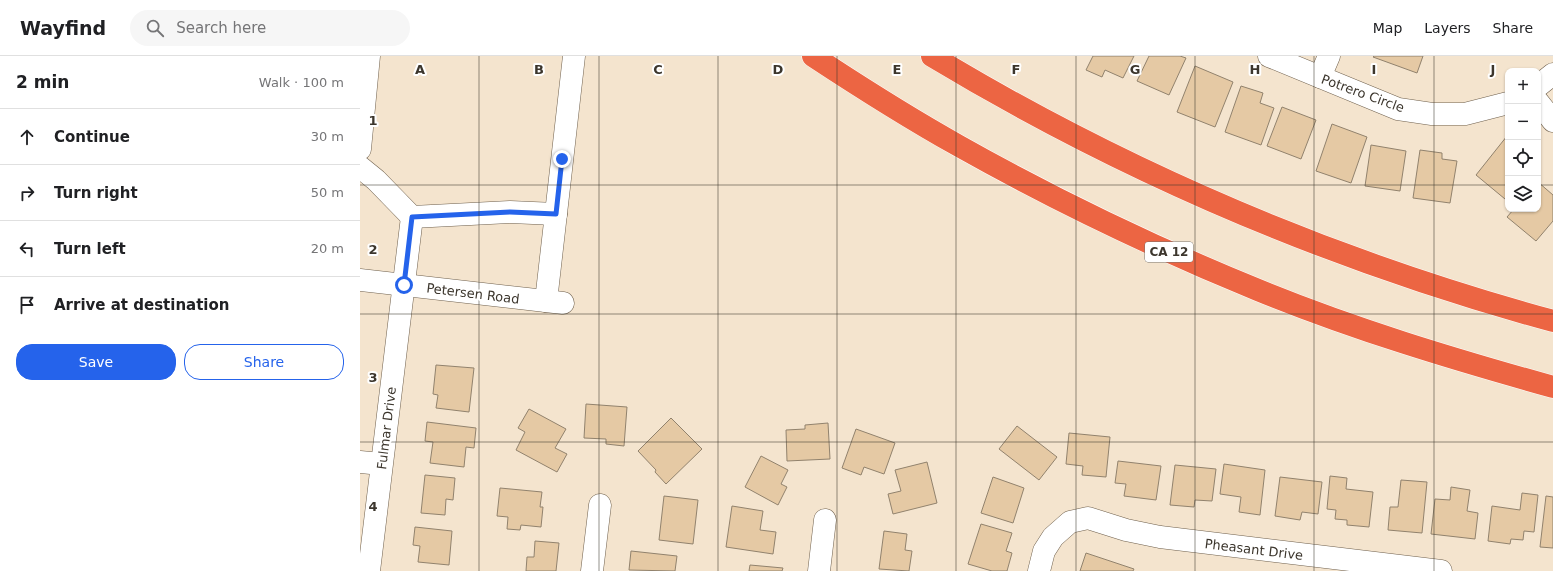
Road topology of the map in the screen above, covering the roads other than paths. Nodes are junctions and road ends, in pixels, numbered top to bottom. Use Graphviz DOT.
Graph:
graph roads {
  1 [pos="369,56"];
  2 [pos="574,56"];
  3 [pos="813,56"];
  4 [pos="932,56"];
  5 [pos="1269,56"];
  6 [pos="1329,56"];
  7 [pos="1553,74"];
  8 [pos="1320,77"];
  9 [pos="1541,84"];
  10 [pos="1505,104"];
  11 [pos="1540,104"];
  12 [pos="1553,121"];
  13 [pos="360,149"];
  14 [pos="360,167"];
  15 [pos="556,214"];
  16 [pos="412,217"];
  17 [pos="360,280"];
  18 [pos="404,285"];
  19 [pos="1553,321"];
  20 [pos="1553,387"];
  21 [pos="370,463"];
  22 [pos="600,505"];
  23 [pos="825,520"];
  24 [pos="1430,570"];
  25 [pos="369,571"];
  26 [pos="592,571"];
  27 [pos="819,571"];
  28 [pos="1039,571"];
  1 -- 13 [label="street"];
  2 -- 15 [label="street"];
  3 -- 20 [label="highway, CA 12"];
  4 -- 19 [label="highway"];
  5 -- 8 [label="street, Potrero Circle"];
  6 -- 8 [label="street"];
  7 -- 9 [label="street"];
  8 -- 10 [label="street, Potrero Circle"];
  11 -- 12 [label="street"];
  14 -- 16 [label="street"];
  15 -- 16 [label="street"];
  15 -- 18 [label="street, Petersen Road"];
  16 -- 18 [label="street, Fulmar Drive"];
  17 -- 18 [label="street, Petersen Road"];
  18 -- 21 [label="street, Fulmar Drive"];
  21 -- 25 [label="street, Fulmar Drive"];
  22 -- 26 [label="street"];
  23 -- 27 [label="street"];
  24 -- 28 [label="street, Pheasant Drive"];
}
